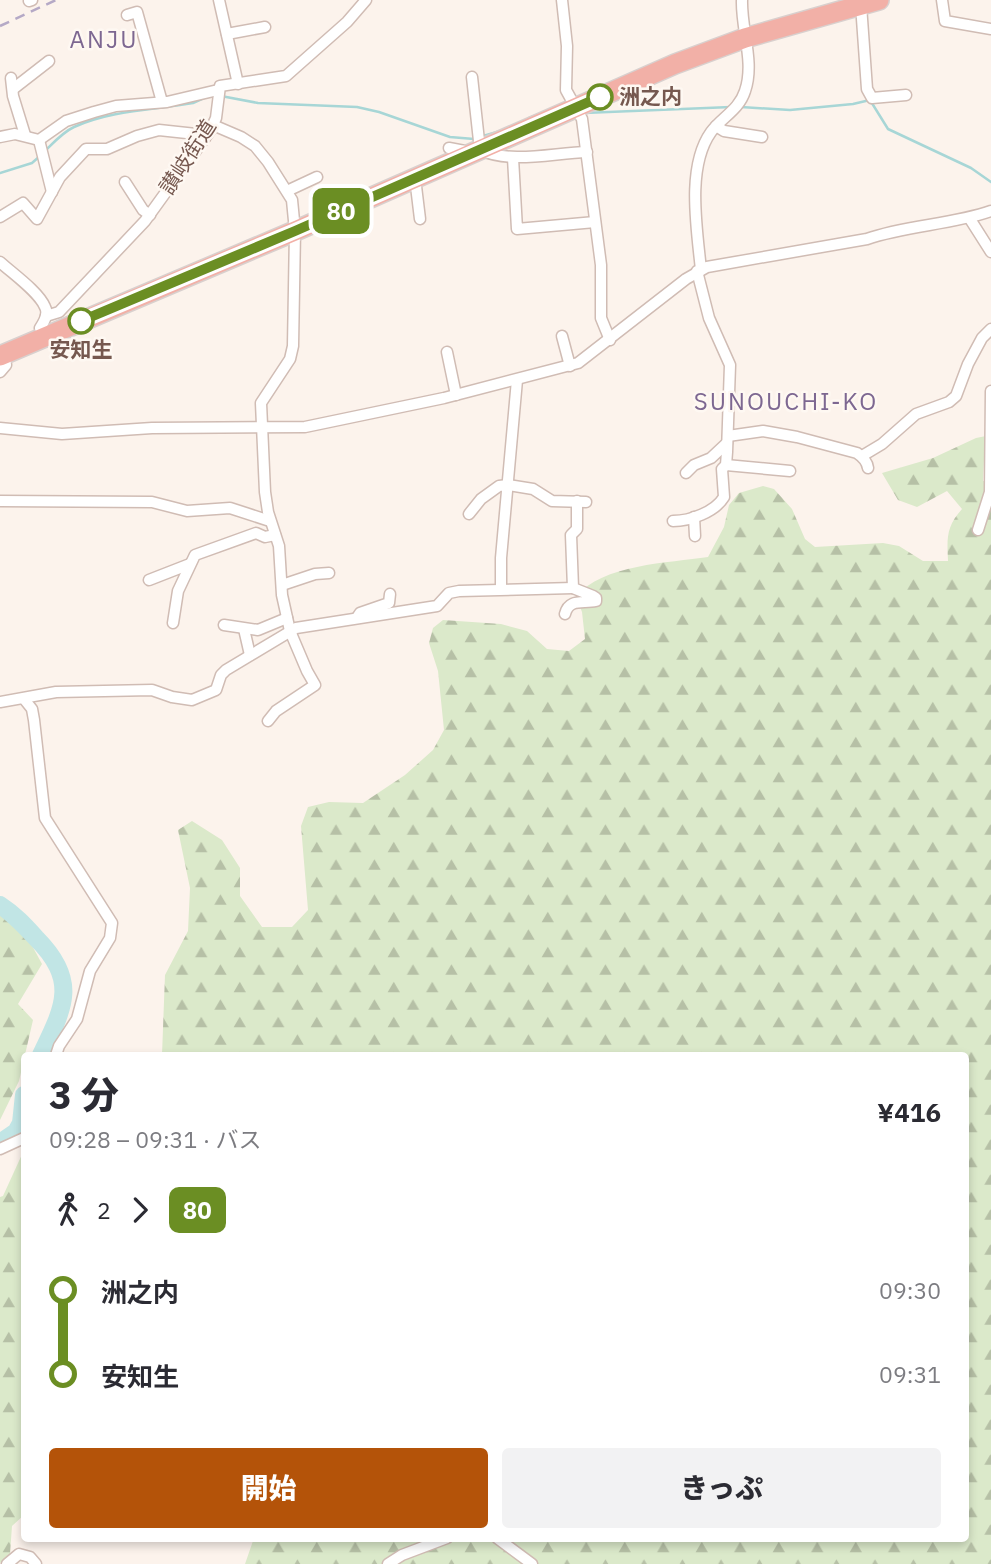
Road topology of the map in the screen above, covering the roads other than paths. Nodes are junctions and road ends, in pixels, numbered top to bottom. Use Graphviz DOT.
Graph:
graph roads {
  1 [pos="219,0"];
  2 [pos="366,0"];
  3 [pos="562,0"];
  4 [pos="742,0"];
  5 [pos="942,0"];
  6 [pos="870,2"];
  7 [pos="127,15"];
  8 [pos="265,27"];
  9 [pos="991,29"];
  10 [pos="227,34"];
  11 [pos="745,38"];
  12 [pos="49,61"];
  13 [pos="472,77"];
  14 [pos="238,83"];
  15 [pos="218,90"];
  16 [pos="906,95"];
  17 [pos="162,102"];
  18 [pos="575,108"];
  19 [pos="213,125"];
  20 [pos="716,126"];
  21 [pos="25,135"];
  22 [pos="0,136"];
  23 [pos="762,137"];
  24 [pos="205,138"];
  25 [pos="39,140"];
  26 [pos="449,148"];
  27 [pos="476,151"];
  28 [pos="587,152"];
  29 [pos="513,158"];
  30 [pos="317,177"];
  31 [pos="415,178"];
  32 [pos="125,182"];
  33 [pos="287,191"];
  34 [pos="52,192"];
  35 [pos="991,211"];
  36 [pos="150,215"];
  37 [pos="0,218"];
  38 [pos="420,219"];
  39 [pos="970,219"];
  40 [pos="595,222"];
  41 [pos="295,231"];
  42 [pos="991,251"];
  43 [pos="0,262"];
  44 [pos="699,270"];
  45 [pos="47,316"];
  46 [pos="991,330"];
  47 [pos="44,336"];
  48 [pos="562,336"];
  49 [pos="610,340"];
  50 [pos="447,352"];
  51 [pos="1,360"];
  52 [pos="570,366"];
  53 [pos="517,380"];
  54 [pos="991,391"];
  55 [pos="456,395"];
  56 [pos="262,427"];
  57 [pos="0,428"];
  58 [pos="728,439"];
  59 [pos="862,456"];
  60 [pos="726,465"];
  61 [pos="868,468"];
  62 [pos="790,471"];
  63 [pos="687,474"];
  64 [pos="508,485"];
  65 [pos="0,501"];
  66 [pos="469,514"];
  67 [pos="694,517"];
  68 [pos="270,521"];
  69 [pos="673,521"];
  70 [pos="978,530"];
  71 [pos="275,535"];
  72 [pos="695,536"];
  73 [pos="190,564"];
  74 [pos="329,573"];
  75 [pos="149,580"];
  76 [pos="282,584"];
  77 [pos="501,588"];
  78 [pos="573,588"];
  79 [pos="390,594"];
  80 [pos="565,614"];
  81 [pos="287,618"];
  82 [pos="357,618"];
  83 [pos="173,623"];
  84 [pos="224,625"];
  85 [pos="244,629"];
  86 [pos="290,631"];
  87 [pos="250,655"];
  88 [pos="24,699"];
  89 [pos="0,702"];
  90 [pos="268,721"];
  91 [pos="58,1052"];
  92 [pos="21,1139"];
  93 [pos="0,1149"];
  94 [pos="435,1542"];
  95 [pos="502,1542"];
  96 [pos="6,1564"];
  97 [pos="36,1564"];
  98 [pos="388,1564"];
  99 [pos="532,1564"];
  1 -- 10 [label="street"];
  2 -- 14 [label="street, 讃岐街道"];
  3 -- 18 [label="street"];
  4 -- 11 [label="street"];
  5 -- 9 [label="street"];
  6 -- 11 [label="highway"];
  6 -- 16 [label="street"];
  7 -- 17 [label="street"];
  8 -- 10 [label="street"];
  10 -- 14 [label="street"];
  11 -- 18 [label="highway"];
  11 -- 20 [label="street"];
  12 -- 21 [label="street"];
  13 -- 27 [label="street"];
  14 -- 15 [label="street, 讃岐街道"];
  15 -- 17 [label="street"];
  15 -- 19 [label="street, 讃岐街道"];
  17 -- 25 [label="street"];
  18 -- 27 [label="highway"];
  18 -- 28 [label="street"];
  19 -- 24 [label="street, 讃岐街道"];
  19 -- 33 [label="street"];
  20 -- 23 [label="street"];
  20 -- 44 [label="street"];
  21 -- 22 [label="street"];
  21 -- 25 [label="street"];
  24 -- 34 [label="street"];
  24 -- 36 [label="street, 讃岐街道"];
  25 -- 34 [label="street"];
  26 -- 27 [label="street"];
  27 -- 29 [label="street"];
  27 -- 31 [label="highway"];
  28 -- 29 [label="street"];
  28 -- 40 [label="street"];
  29 -- 40 [label="street"];
  30 -- 33 [label="street"];
  31 -- 38 [label="street"];
  31 -- 41 [label="highway"];
  32 -- 36 [label="street"];
  33 -- 41 [label="street"];
  34 -- 37 [label="street"];
  35 -- 39 [label="street"];
  36 -- 45 [label="street, 讃岐街道"];
  39 -- 42 [label="street"];
  39 -- 44 [label="street"];
  40 -- 49 [label="street"];
  41 -- 47 [label="highway"];
  41 -- 56 [label="street"];
  43 -- 45 [label="street"];
  44 -- 49 [label="street"];
  44 -- 58 [label="street"];
  45 -- 47 [label="street"];
  46 -- 59 [label="street"];
  47 -- 51 [label="highway"];
  48 -- 52 [label="street"];
  49 -- 52 [label="street"];
  50 -- 55 [label="street"];
  52 -- 53 [label="street"];
  53 -- 55 [label="street"];
  53 -- 64 [label="street"];
  54 -- 70 [label="street"];
  55 -- 56 [label="street"];
  56 -- 57 [label="street"];
  56 -- 68 [label="street"];
  58 -- 59 [label="street"];
  58 -- 60 [label="street"];
  58 -- 63 [label="street"];
  59 -- 61 [label="street"];
  60 -- 62 [label="street"];
  60 -- 67 [label="street"];
  64 -- 66 [label="street"];
  64 -- 77 [label="street"];
  64 -- 78 [label="street"];
  65 -- 68 [label="street"];
  67 -- 69 [label="street"];
  67 -- 72 [label="street"];
  68 -- 71 [label="street"];
  71 -- 73 [label="street"];
  71 -- 76 [label="street"];
  73 -- 75 [label="street"];
  73 -- 83 [label="street"];
  74 -- 76 [label="street"];
  76 -- 81 [label="street"];
  77 -- 78 [label="street"];
  77 -- 82 [label="street"];
  78 -- 80 [label="street"];
  79 -- 82 [label="street"];
  81 -- 85 [label="street"];
  81 -- 86 [label="street"];
  82 -- 86 [label="street"];
  84 -- 85 [label="street"];
  85 -- 87 [label="street"];
  86 -- 87 [label="street"];
  86 -- 90 [label="street"];
  87 -- 88 [label="street"];
  88 -- 89 [label="street"];
  88 -- 91 [label="street"];
  92 -- 93 [label="street"];
  94 -- 98 [label="street"];
  95 -- 99 [label="street"];
  96 -- 97 [label="street"];
}
